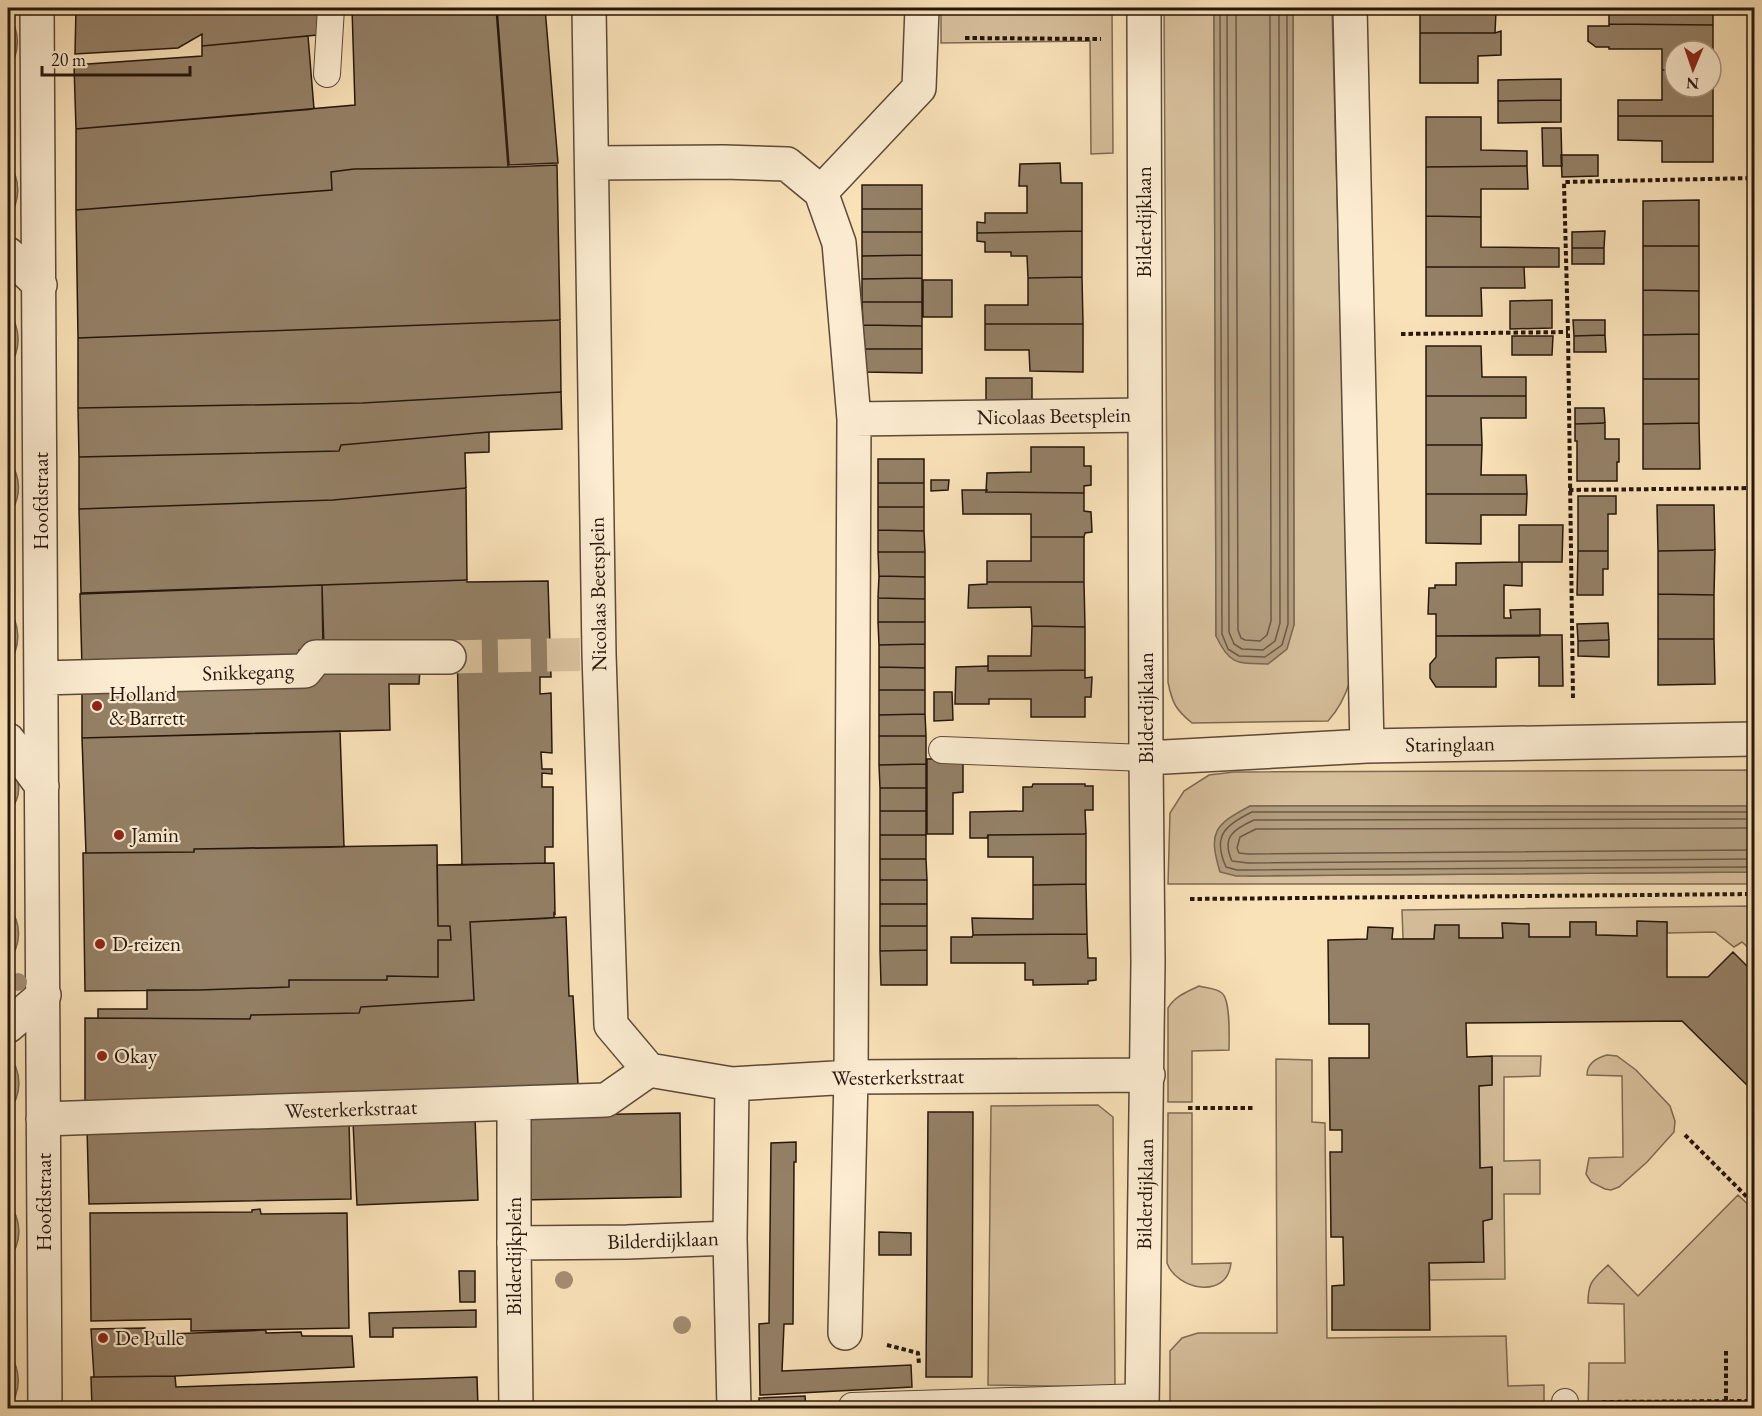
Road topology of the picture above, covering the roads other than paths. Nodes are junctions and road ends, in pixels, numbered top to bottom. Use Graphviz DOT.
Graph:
graph roads {
  1 [pos="37,8"];
  2 [pos="331,8"];
  3 [pos="589,8"];
  4 [pos="1350,8"];
  5 [pos="921,22"];
  6 [pos="1144,23"];
  7 [pos="327,74"];
  8 [pos="592,163"];
  9 [pos="821,192"];
  10 [pos="22,268"];
  11 [pos="1145,415"];
  12 [pos="854,419"];
  13 [pos="449,657"];
  14 [pos="41,678"];
  15 [pos="1755,739"];
  16 [pos="8,740"];
  17 [pos="1367,746"];
  18 [pos="942,750"];
  19 [pos="1146,758"];
  20 [pos="42,786"];
  21 [pos="26,1010"];
  22 [pos="649,1070"];
  23 [pos="1148,1075"];
  24 [pos="851,1077"];
  25 [pos="732,1084"];
  26 [pos="514,1104"];
  27 [pos="43,1119"];
  28 [pos="730,1238"];
  29 [pos="514,1243"];
  30 [pos="844,1333"];
  31 [pos="1143,1404"];
  32 [pos="45,1408"];
  33 [pos="516,1408"];
  34 [pos="734,1408"];
  35 [pos="852,1408"];
  1 -- 10 [label="street, Hoofdstraat"];
  2 -- 7 [label="lane"];
  3 -- 8 [label="street, Nicolaas Beetsplein"];
  4 -- 17 [label="street"];
  5 -- 9 [label="street"];
  6 -- 11 [label="street, Bilderdijklaan"];
  8 -- 9 [label="street"];
  8 -- 22 [label="street, Nicolaas Beetsplein"];
  9 -- 12 [label="street"];
  10 -- 14 [label="street, Hoofdstraat"];
  11 -- 12 [label="street, Nicolaas Beetsplein"];
  11 -- 19 [label="street, Bilderdijklaan"];
  12 -- 24 [label="street"];
  13 -- 14 [label="street, Snikkegang"];
  14 -- 20 [label="street, Hoofdstraat"];
  15 -- 17 [label="street, Staringlaan"];
  16 -- 20 [label="street"];
  17 -- 19 [label="street, Staringlaan"];
  18 -- 19 [label="lane"];
  19 -- 23 [label="street, Bilderdijklaan"];
  20 -- 21 [label="street, Hoofdstraat"];
  21 -- 27 [label="street, Hoofdstraat"];
  22 -- 25 [label="street, Westerkerkstraat"];
  22 -- 26 [label="street, Westerkerkstraat"];
  23 -- 24 [label="street, Westerkerkstraat"];
  23 -- 31 [label="street, Bilderdijklaan"];
  24 -- 25 [label="street, Westerkerkstraat"];
  24 -- 30 [label="street"];
  25 -- 28 [label="street, Bilderdijklaan"];
  26 -- 27 [label="street, Westerkerkstraat"];
  26 -- 29 [label="street, Bilderdijkplein"];
  27 -- 32 [label="street, Hoofdstraat"];
  28 -- 29 [label="street, Bilderdijklaan"];
  28 -- 34 [label="street"];
  29 -- 33 [label="street, Bilderdijkplein"];
  31 -- 35 [label="lane"];
}
